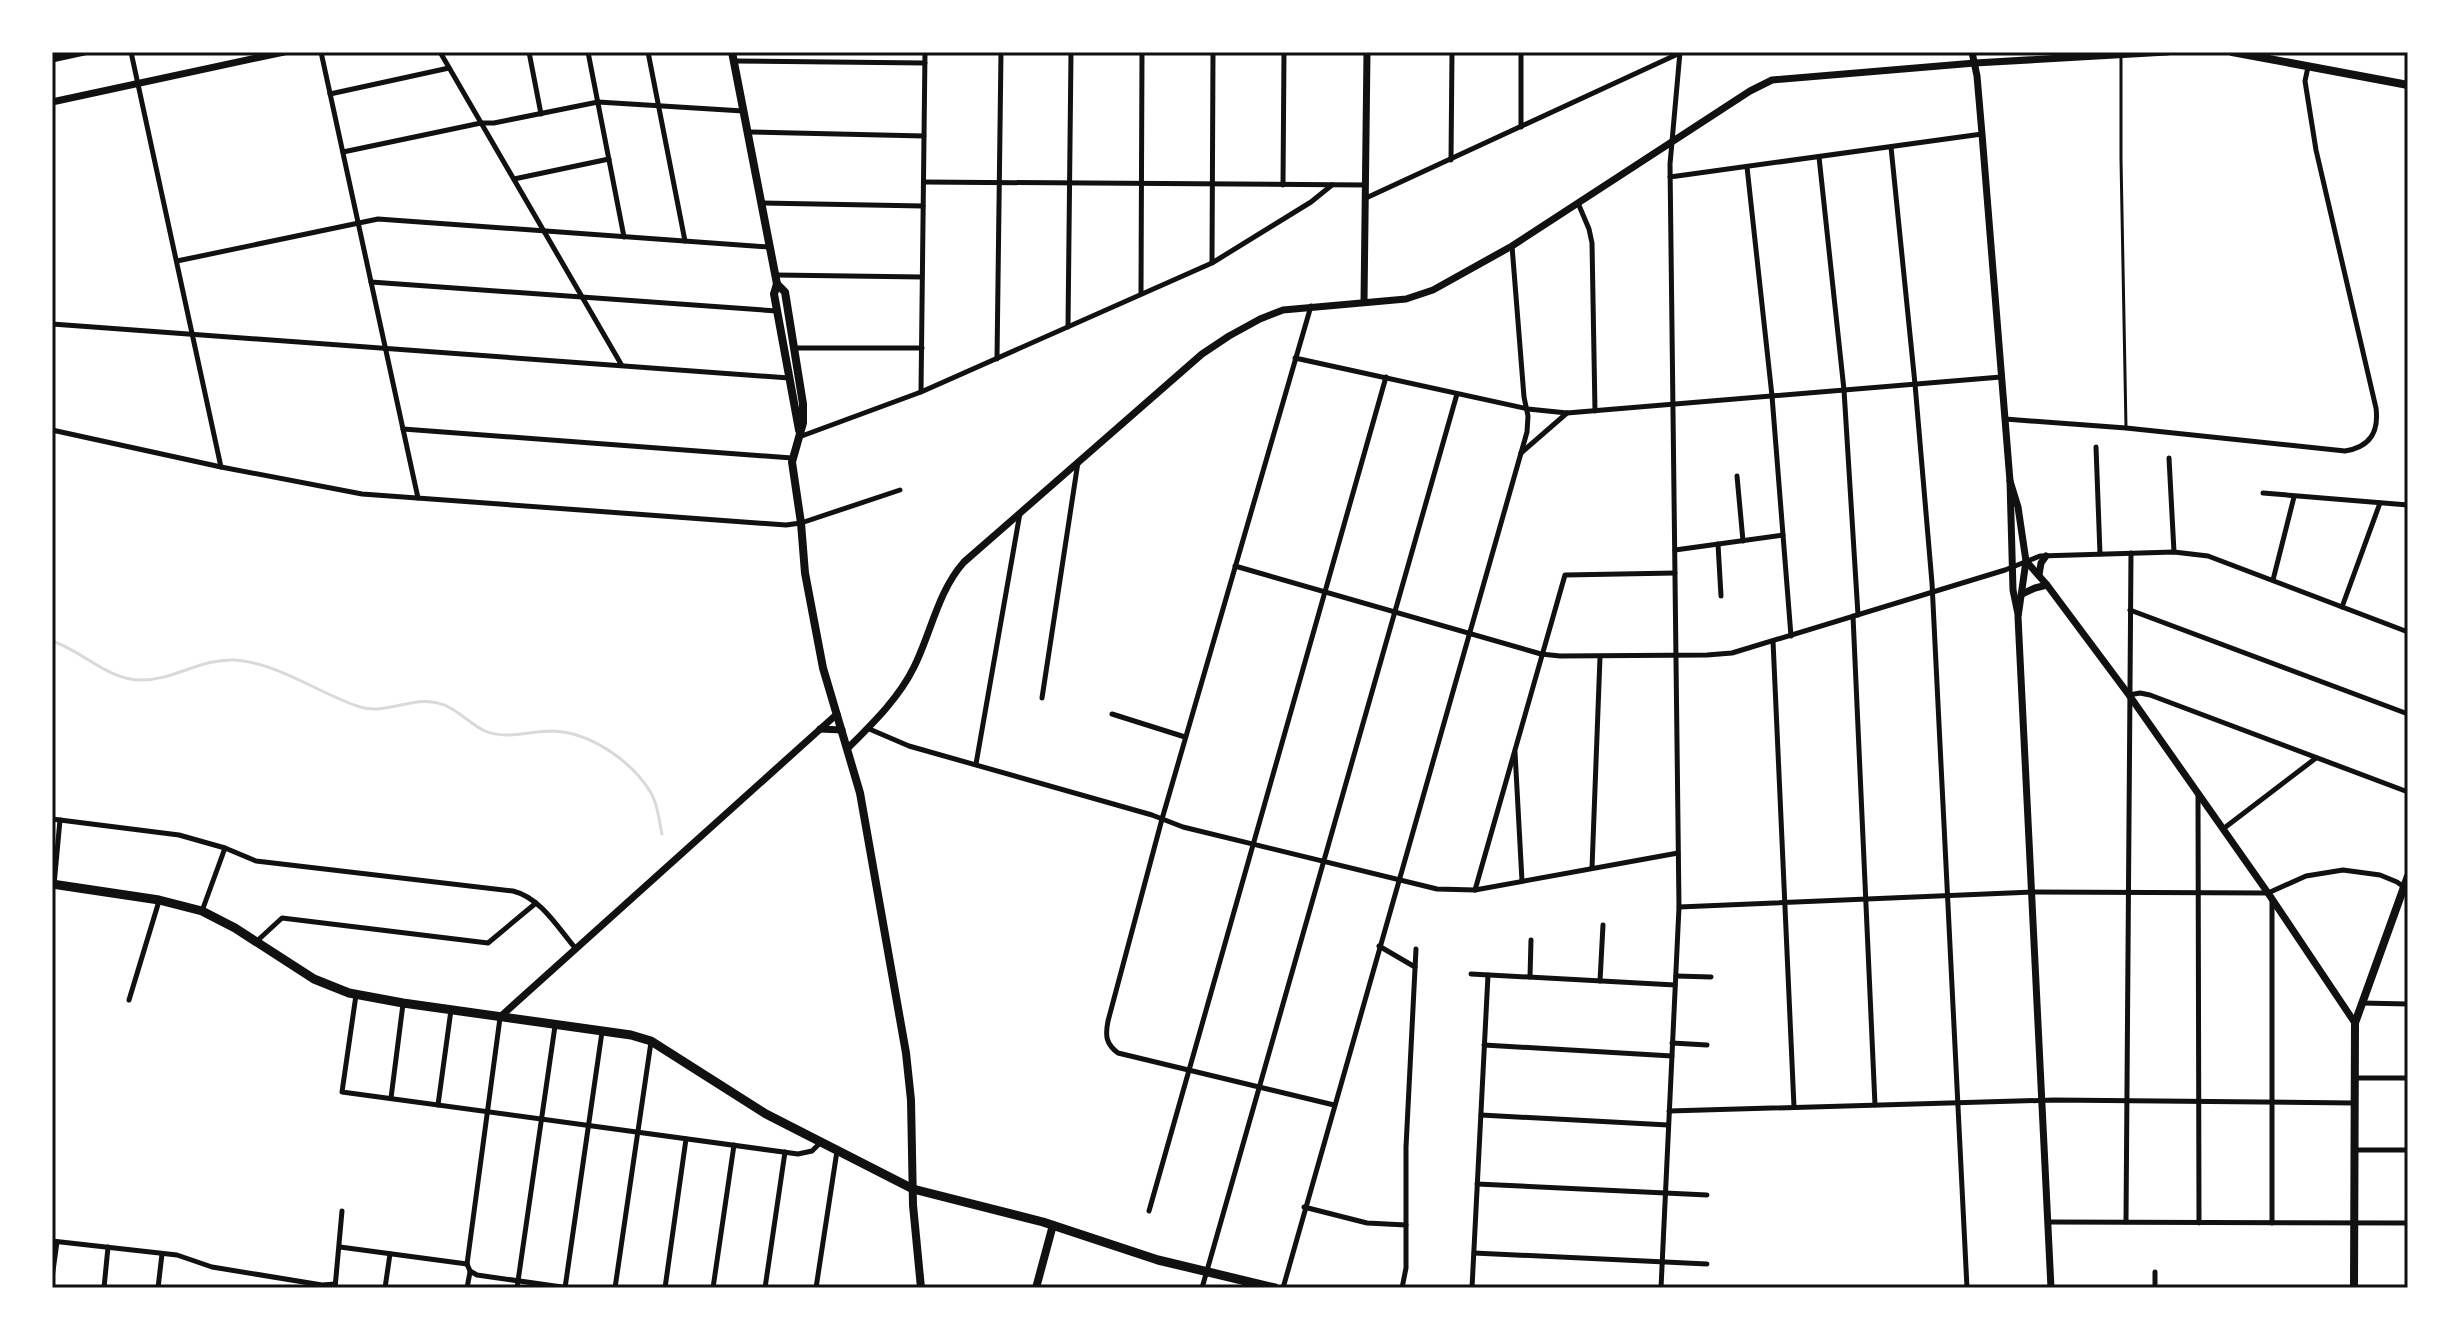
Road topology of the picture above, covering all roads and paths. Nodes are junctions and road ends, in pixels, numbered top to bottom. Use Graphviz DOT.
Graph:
graph roads {
  1 [pos="84,52"];
  2 [pos="131,52"];
  3 [pos="284,52"];
  4 [pos="321,52"];
  5 [pos="440,52"];
  6 [pos="529,52"];
  7 [pos="588,52"];
  8 [pos="648,52"];
  9 [pos="925,52"];
  10 [pos="1001,52"];
  11 [pos="1071,52"];
  12 [pos="1142,52"];
  13 [pos="1213,52"];
  14 [pos="1284,52"];
  15 [pos="1367,52"];
  16 [pos="1452,52"];
  17 [pos="1521,52"];
  18 [pos="1680,52"];
  19 [pos="1972,52"];
  20 [pos="2167,52"];
  21 [pos="2232,52"];
  22 [pos="733,56"];
  23 [pos="2121,56"];
  24 [pos="52,59"];
  25 [pos="925,63"];
  26 [pos="1975,63"];
  27 [pos="2308,67"];
  28 [pos="449,68"];
  29 [pos="138,84"];
  30 [pos="2408,85"];
  31 [pos="330,94"];
  32 [pos="52,102"];
  33 [pos="598,102"];
  34 [pos="657,105"];
  35 [pos="743,111"];
  36 [pos="541,114"];
  37 [pos="481,123"];
  38 [pos="1521,127"];
  39 [pos="748,132"];
  40 [pos="1982,134"];
  41 [pos="924,136"];
  42 [pos="1671,142"];
  43 [pos="1891,147"];
  44 [pos="343,152"];
  45 [pos="1819,157"];
  46 [pos="609,159"];
  47 [pos="1451,160"];
  48 [pos="1747,167"];
  49 [pos="1670,177"];
  50 [pos="514,179"];
  51 [pos="924,182"];
  52 [pos="999,183"];
  53 [pos="1069,183"];
  54 [pos="1141,184"];
  55 [pos="1212,184"];
  56 [pos="1283,185"];
  57 [pos="1332,185"];
  58 [pos="1366,185"];
  59 [pos="1366,198"];
  60 [pos="761,203"];
  61 [pos="1578,203"];
  62 [pos="923,206"];
  63 [pos="358,222"];
  64 [pos="544,231"];
  65 [pos="624,237"];
  66 [pos="685,241"];
  67 [pos="1512,246"];
  68 [pos="770,248"];
  69 [pos="177,261"];
  70 [pos="1212,263"];
  71 [pos="922,277"];
  72 [pos="776,280"];
  73 [pos="371,282"];
  74 [pos="1141,293"];
  75 [pos="583,297"];
  76 [pos="1364,302"];
  77 [pos="1311,306"];
  78 [pos="777,311"];
  79 [pos="52,324"];
  80 [pos="1068,327"];
  81 [pos="193,334"];
  82 [pos="385,348"];
  83 [pos="795,348"];
  84 [pos="922,348"];
  85 [pos="1295,358"];
  86 [pos="997,359"];
  87 [pos="622,365"];
  88 [pos="1386,377"];
  89 [pos="2001,377"];
  90 [pos="790,378"];
  91 [pos="1915,384"];
  92 [pos="1844,390"];
  93 [pos="921,392"];
  94 [pos="1457,394"];
  95 [pos="1772,396"];
  96 [pos="1673,404"];
  97 [pos="1528,409"];
  98 [pos="1595,411"];
  99 [pos="1567,413"];
  100 [pos="2005,419"];
  101 [pos="2126,428"];
  102 [pos="403,429"];
  103 [pos="52,430"];
  104 [pos="798,434"];
  105 [pos="2096,447"];
  106 [pos="1521,454"];
  107 [pos="792,458"];
  108 [pos="2169,458"];
  109 [pos="1078,462"];
  110 [pos="221,467"];
  111 [pos="1737,476"];
  112 [pos="2010,481"];
  113 [pos="900,490"];
  114 [pos="2263,493"];
  115 [pos="2294,497"];
  116 [pos="418,498"];
  117 [pos="2380,503"];
  118 [pos="2408,505"];
  119 [pos="1020,512"];
  120 [pos="801,523"];
  121 [pos="1783,535"];
  122 [pos="1743,541"];
  123 [pos="1718,544"];
  124 [pos="1675,550"];
  125 [pos="2174,552"];
  126 [pos="2131,553"];
  127 [pos="2100,554"];
  128 [pos="2046,556"];
  129 [pos="2026,561"];
  130 [pos="1235,566"];
  131 [pos="2013,567"];
  132 [pos="1675,573"];
  133 [pos="2039,575"];
  134 [pos="2273,580"];
  135 [pos="2047,585"];
  136 [pos="1325,592"];
  137 [pos="1932,593"];
  138 [pos="2022,594"];
  139 [pos="1721,596"];
  140 [pos="2342,607"];
  141 [pos="2130,610"];
  142 [pos="1395,612"];
  143 [pos="1855,615"];
  144 [pos="2018,617"];
  145 [pos="2408,632"];
  146 [pos="1469,633"];
  147 [pos="1791,636"];
  148 [pos="1773,641"];
  149 [pos="1541,654"];
  150 [pos="1676,656"];
  151 [pos="1600,657"];
  152 [pos="2129,695"];
  153 [pos="1042,698"];
  154 [pos="837,714"];
  155 [pos="1112,714"];
  156 [pos="2408,714"];
  157 [pos="867,728"];
  158 [pos="820,729"];
  159 [pos="842,730"];
  160 [pos="1185,737"];
  161 [pos="1515,747"];
  162 [pos="848,748"];
  163 [pos="2316,758"];
  164 [pos="976,764"];
  165 [pos="2408,792"];
  166 [pos="2198,794"];
  167 [pos="52,819"];
  168 [pos="1162,819"];
  169 [pos="60,820"];
  170 [pos="2223,829"];
  171 [pos="1253,844"];
  172 [pos="225,848"];
  173 [pos="1678,853"];
  174 [pos="1323,861"];
  175 [pos="1592,868"];
  176 [pos="2408,876"];
  177 [pos="1398,879"];
  178 [pos="1522,881"];
  179 [pos="53,885"];
  180 [pos="2406,889"];
  181 [pos="1475,890"];
  182 [pos="2033,892"];
  183 [pos="2128,893"];
  184 [pos="2199,893"];
  185 [pos="1949,895"];
  186 [pos="2270,896"];
  187 [pos="1866,899"];
  188 [pos="159,900"];
  189 [pos="1785,902"];
  190 [pos="536,903"];
  191 [pos="1679,907"];
  192 [pos="202,911"];
  193 [pos="1603,925"];
  194 [pos="1531,940"];
  195 [pos="256,942"];
  196 [pos="1379,946"];
  197 [pos="1416,949"];
  198 [pos="577,950"];
  199 [pos="1415,967"];
  200 [pos="1471,974"];
  201 [pos="1488,975"];
  202 [pos="1676,976"];
  203 [pos="1530,977"];
  204 [pos="1711,977"];
  205 [pos="1600,981"];
  206 [pos="1675,985"];
  207 [pos="356,995"];
  208 [pos="129,1000"];
  209 [pos="403,1003"];
  210 [pos="2360,1003"];
  211 [pos="2408,1004"];
  212 [pos="451,1010"];
  213 [pos="500,1017"];
  214 [pos="2355,1023"];
  215 [pos="555,1025"];
  216 [pos="602,1031"];
  217 [pos="651,1041"];
  218 [pos="1672,1043"];
  219 [pos="1484,1045"];
  220 [pos="1707,1045"];
  221 [pos="1672,1056"];
  222 [pos="1189,1070"];
  223 [pos="2354,1078"];
  224 [pos="2408,1078"];
  225 [pos="1259,1087"];
  226 [pos="391,1098"];
  227 [pos="2042,1100"];
  228 [pos="2127,1101"];
  229 [pos="2199,1101"];
  230 [pos="2272,1102"];
  231 [pos="1958,1103"];
  232 [pos="2354,1103"];
  233 [pos="438,1105"];
  234 [pos="1334,1105"];
  235 [pos="1875,1105"];
  236 [pos="1794,1107"];
  237 [pos="487,1111"];
  238 [pos="1669,1111"];
  239 [pos="1481,1115"];
  240 [pos="541,1119"];
  241 [pos="589,1125"];
  242 [pos="1668,1125"];
  243 [pos="638,1132"];
  244 [pos="686,1139"];
  245 [pos="820,1142"];
  246 [pos="734,1145"];
  247 [pos="2354,1150"];
  248 [pos="2408,1150"];
  249 [pos="837,1151"];
  250 [pos="785,1152"];
  251 [pos="1477,1184"];
  252 [pos="913,1189"];
  253 [pos="1665,1193"];
  254 [pos="1707,1195"];
  255 [pos="1304,1207"];
  256 [pos="342,1211"];
  257 [pos="1149,1211"];
  258 [pos="2047,1222"];
  259 [pos="2126,1222"];
  260 [pos="2199,1223"];
  261 [pos="2272,1223"];
  262 [pos="2354,1223"];
  263 [pos="2408,1223"];
  264 [pos="1053,1225"];
  265 [pos="1406,1225"];
  266 [pos="54,1241"];
  267 [pos="108,1247"];
  268 [pos="340,1247"];
  269 [pos="1474,1253"];
  270 [pos="162,1254"];
  271 [pos="390,1254"];
  272 [pos="1662,1262"];
  273 [pos="467,1264"];
  274 [pos="1707,1264"];
  275 [pos="470,1271"];
  276 [pos="1206,1272"];
  277 [pos="2155,1272"];
  278 [pos="52,1278"];
  279 [pos="517,1284"];
  280 [pos="335,1286"];
  281 [pos="104,1288"];
  282 [pos="158,1288"];
  283 [pos="385,1288"];
  284 [pos="467,1288"];
  285 [pos="567,1288"];
  286 [pos="615,1288"];
  287 [pos="665,1288"];
  288 [pos="713,1288"];
  289 [pos="765,1288"];
  290 [pos="816,1288"];
  291 [pos="921,1288"];
  292 [pos="1036,1288"];
  293 [pos="1202,1288"];
  294 [pos="1275,1288"];
  295 [pos="1283,1288"];
  296 [pos="1402,1288"];
  297 [pos="1472,1288"];
  298 [pos="1661,1288"];
  299 [pos="1967,1288"];
  300 [pos="2051,1288"];
  301 [pos="2155,1288"];
  302 [pos="2354,1288"];
  1 -- 24 [label="street"];
  2 -- 29 [label="street"];
  3 -- 29 [label="street"];
  4 -- 31 [label="street"];
  5 -- 28 [label="street"];
  6 -- 36 [label="street"];
  7 -- 33 [label="street"];
  8 -- 34 [label="street"];
  9 -- 25 [label="street"];
  10 -- 52 [label="street"];
  11 -- 53 [label="street"];
  12 -- 54 [label="street"];
  13 -- 55 [label="street"];
  14 -- 56 [label="street"];
  15 -- 58 [label="street"];
  16 -- 47 [label="street"];
  17 -- 38 [label="street"];
  18 -- 38 [label="street"];
  18 -- 42 [label="street"];
  19 -- 26 [label="street"];
  20 -- 23 [label="street"];
  21 -- 27 [label="main road"];
  22 -- 25 [label="street"];
  22 -- 35 [label="main road"];
  23 -- 26 [label="street"];
  23 -- 101 [label="lane"];
  25 -- 41 [label="street"];
  26 -- 40 [label="street"];
  26 -- 42 [label="street"];
  27 -- 30 [label="main road"];
  27 -- 101 [label="street"];
  28 -- 31 [label="street"];
  28 -- 37 [label="street"];
  29 -- 32 [label="street"];
  29 -- 69 [label="street"];
  31 -- 44 [label="street"];
  33 -- 34 [label="street"];
  33 -- 36 [label="street"];
  33 -- 46 [label="street"];
  34 -- 35 [label="street"];
  34 -- 66 [label="street"];
  35 -- 39 [label="main road"];
  36 -- 37 [label="street"];
  37 -- 44 [label="street"];
  37 -- 50 [label="street"];
  38 -- 47 [label="street"];
  39 -- 41 [label="street"];
  39 -- 60 [label="main road"];
  40 -- 43 [label="street"];
  40 -- 89 [label="street"];
  41 -- 51 [label="street"];
  42 -- 49 [label="street"];
  42 -- 61 [label="street"];
  43 -- 45 [label="street"];
  43 -- 91 [label="street"];
  44 -- 63 [label="street"];
  45 -- 48 [label="street"];
  45 -- 92 [label="street"];
  46 -- 50 [label="street"];
  46 -- 65 [label="street"];
  47 -- 59 [label="street"];
  48 -- 49 [label="street"];
  48 -- 95 [label="street"];
  49 -- 96 [label="street"];
  50 -- 64 [label="street"];
  51 -- 52 [label="street"];
  51 -- 62 [label="street"];
  52 -- 53 [label="street"];
  52 -- 86 [label="street"];
  53 -- 54 [label="street"];
  53 -- 80 [label="street"];
  54 -- 55 [label="street"];
  54 -- 74 [label="street"];
  55 -- 56 [label="street"];
  55 -- 70 [label="street"];
  56 -- 57 [label="street"];
  57 -- 58 [label="street"];
  57 -- 70 [label="street"];
  58 -- 59 [label="street"];
  59 -- 76 [label="street"];
  60 -- 62 [label="street"];
  60 -- 68 [label="main road"];
  61 -- 67 [label="street"];
  61 -- 98 [label="street"];
  62 -- 71 [label="street"];
  63 -- 64 [label="street"];
  63 -- 69 [label="street"];
  63 -- 73 [label="street"];
  64 -- 65 [label="street"];
  64 -- 75 [label="street"];
  65 -- 66 [label="street"];
  66 -- 68 [label="street"];
  67 -- 76 [label="street"];
  67 -- 97 [label="street"];
  68 -- 72 [label="main road"];
  69 -- 81 [label="street"];
  70 -- 74 [label="street"];
  71 -- 72 [label="street"];
  71 -- 84 [label="street"];
  72 -- 78 [label="main road"];
  72 -- 83 [label="main road"];
  73 -- 75 [label="street"];
  73 -- 82 [label="street"];
  74 -- 80 [label="street"];
  75 -- 78 [label="street"];
  75 -- 87 [label="street"];
  76 -- 77 [label="street"];
  77 -- 85 [label="street"];
  77 -- 109 [label="street"];
  78 -- 90 [label="main road"];
  79 -- 81 [label="street"];
  80 -- 86 [label="street"];
  81 -- 82 [label="street"];
  81 -- 110 [label="street"];
  82 -- 87 [label="street"];
  82 -- 102 [label="street"];
  83 -- 84 [label="street"];
  83 -- 104 [label="main road"];
  84 -- 93 [label="street"];
  85 -- 88 [label="street"];
  85 -- 130 [label="street"];
  86 -- 93 [label="street"];
  87 -- 90 [label="street"];
  88 -- 94 [label="street"];
  88 -- 136 [label="street"];
  89 -- 91 [label="street"];
  89 -- 100 [label="street"];
  90 -- 104 [label="main road"];
  91 -- 92 [label="street"];
  91 -- 137 [label="street"];
  92 -- 95 [label="street"];
  92 -- 143 [label="street"];
  93 -- 104 [label="street"];
  94 -- 97 [label="street"];
  94 -- 142 [label="street"];
  95 -- 96 [label="street"];
  95 -- 121 [label="street"];
  96 -- 98 [label="street"];
  96 -- 124 [label="street"];
  97 -- 99 [label="street"];
  97 -- 106 [label="street"];
  98 -- 99 [label="street"];
  99 -- 106 [label="street"];
  100 -- 101 [label="street"];
  100 -- 112 [label="street"];
  102 -- 107 [label="street"];
  102 -- 116 [label="street"];
  103 -- 110 [label="street"];
  104 -- 107 [label="main road"];
  105 -- 127 [label="street"];
  106 -- 146 [label="street"];
  107 -- 120 [label="main road"];
  108 -- 125 [label="street"];
  109 -- 119 [label="street"];
  109 -- 153 [label="street"];
  110 -- 116 [label="street"];
  111 -- 122 [label="street"];
  112 -- 129 [label="street"];
  112 -- 131 [label="street"];
  113 -- 120 [label="street"];
  114 -- 115 [label="street"];
  115 -- 117 [label="street"];
  115 -- 134 [label="street"];
  116 -- 120 [label="street"];
  117 -- 118 [label="street"];
  117 -- 140 [label="street"];
  119 -- 157 [label="street"];
  119 -- 164 [label="street"];
  120 -- 154 [label="main road"];
  121 -- 122 [label="street"];
  121 -- 147 [label="street"];
  122 -- 123 [label="street"];
  123 -- 124 [label="street"];
  123 -- 139 [label="street"];
  124 -- 132 [label="street"];
  125 -- 126 [label="street"];
  125 -- 134 [label="street"];
  126 -- 127 [label="street"];
  126 -- 141 [label="street"];
  127 -- 128 [label="street"];
  128 -- 129 [label="street"];
  128 -- 133 [label="street"];
  129 -- 131 [label="street"];
  129 -- 133 [label="street"];
  129 -- 138 [label="street"];
  130 -- 136 [label="street"];
  130 -- 160 [label="street"];
  131 -- 137 [label="street"];
  131 -- 144 [label="street"];
  132 -- 149 [label="street"];
  132 -- 150 [label="street"];
  133 -- 135 [label="street"];
  134 -- 140 [label="street"];
  135 -- 138 [label="street"];
  135 -- 152 [label="street"];
  136 -- 142 [label="street"];
  136 -- 171 [label="street"];
  137 -- 143 [label="street"];
  137 -- 185 [label="street"];
  138 -- 144 [label="street"];
  140 -- 145 [label="street"];
  141 -- 152 [label="street"];
  141 -- 156 [label="street"];
  142 -- 146 [label="street"];
  142 -- 174 [label="street"];
  143 -- 147 [label="street"];
  143 -- 187 [label="street"];
  144 -- 182 [label="street"];
  146 -- 149 [label="street"];
  146 -- 177 [label="street"];
  147 -- 148 [label="street"];
  148 -- 150 [label="street"];
  148 -- 189 [label="street"];
  149 -- 151 [label="street"];
  149 -- 161 [label="street"];
  150 -- 151 [label="street"];
  150 -- 173 [label="street"];
  151 -- 175 [label="street"];
  152 -- 163 [label="street"];
  152 -- 166 [label="street"];
  152 -- 183 [label="street"];
  154 -- 158 [label="street"];
  154 -- 159 [label="main road"];
  155 -- 160 [label="street"];
  157 -- 162 [label="street"];
  157 -- 164 [label="street"];
  158 -- 159 [label="street"];
  158 -- 198 [label="street"];
  159 -- 162 [label="main road"];
  160 -- 168 [label="street"];
  161 -- 178 [label="street"];
  161 -- 181 [label="street"];
  162 -- 252 [label="main road"];
  163 -- 165 [label="street"];
  163 -- 170 [label="street"];
  164 -- 168 [label="street"];
  166 -- 170 [label="street"];
  166 -- 184 [label="street"];
  167 -- 169 [label="street"];
  168 -- 171 [label="street"];
  168 -- 222 [label="street"];
  169 -- 172 [label="street"];
  169 -- 179 [label="street"];
  170 -- 186 [label="street"];
  171 -- 174 [label="street"];
  171 -- 222 [label="street"];
  172 -- 190 [label="street"];
  172 -- 192 [label="street"];
  173 -- 175 [label="street"];
  173 -- 191 [label="street"];
  174 -- 177 [label="street"];
  174 -- 225 [label="street"];
  175 -- 178 [label="street"];
  176 -- 180 [label="main road"];
  177 -- 181 [label="street"];
  177 -- 196 [label="street"];
  178 -- 181 [label="street"];
  179 -- 188 [label="main road"];
  180 -- 186 [label="street"];
  180 -- 210 [label="main road"];
  182 -- 183 [label="street"];
  182 -- 185 [label="street"];
  182 -- 227 [label="street"];
  183 -- 184 [label="street"];
  183 -- 228 [label="street"];
  184 -- 186 [label="street"];
  184 -- 229 [label="street"];
  185 -- 187 [label="street"];
  185 -- 231 [label="street"];
  186 -- 214 [label="street"];
  186 -- 230 [label="street"];
  187 -- 189 [label="street"];
  187 -- 235 [label="street"];
  188 -- 192 [label="main road"];
  188 -- 208 [label="street"];
  189 -- 191 [label="street"];
  189 -- 236 [label="street"];
  190 -- 195 [label="street"];
  190 -- 198 [label="street"];
  191 -- 202 [label="street"];
  192 -- 195 [label="main road"];
  193 -- 205 [label="street"];
  194 -- 203 [label="street"];
  195 -- 207 [label="main road"];
  196 -- 199 [label="street"];
  196 -- 234 [label="street"];
  197 -- 199 [label="street"];
  198 -- 213 [label="street"];
  199 -- 265 [label="street"];
  200 -- 201 [label="street"];
  201 -- 203 [label="street"];
  201 -- 219 [label="street"];
  202 -- 204 [label="street"];
  202 -- 206 [label="street"];
  203 -- 205 [label="street"];
  205 -- 206 [label="street"];
  206 -- 218 [label="street"];
  207 -- 209 [label="main road"];
  207 -- 226 [label="street"];
  209 -- 212 [label="main road"];
  209 -- 226 [label="street"];
  210 -- 211 [label="street"];
  210 -- 214 [label="main road"];
  212 -- 213 [label="main road"];
  212 -- 233 [label="street"];
  213 -- 215 [label="main road"];
  213 -- 237 [label="street"];
  214 -- 223 [label="main road"];
  215 -- 216 [label="main road"];
  215 -- 240 [label="street"];
  216 -- 217 [label="main road"];
  216 -- 241 [label="street"];
  217 -- 243 [label="street"];
  217 -- 245 [label="main road"];
  218 -- 220 [label="street"];
  218 -- 221 [label="street"];
  219 -- 221 [label="street"];
  219 -- 239 [label="street"];
  221 -- 238 [label="street"];
  222 -- 225 [label="street"];
  222 -- 257 [label="street"];
  223 -- 224 [label="street"];
  223 -- 232 [label="main road"];
  225 -- 234 [label="street"];
  225 -- 276 [label="street"];
  226 -- 233 [label="street"];
  227 -- 228 [label="street"];
  227 -- 231 [label="street"];
  227 -- 258 [label="street"];
  228 -- 229 [label="street"];
  228 -- 259 [label="street"];
  229 -- 230 [label="street"];
  229 -- 260 [label="street"];
  230 -- 232 [label="street"];
  230 -- 261 [label="street"];
  231 -- 235 [label="street"];
  231 -- 299 [label="street"];
  232 -- 247 [label="main road"];
  233 -- 237 [label="street"];
  234 -- 255 [label="street"];
  235 -- 236 [label="street"];
  236 -- 238 [label="street"];
  237 -- 240 [label="street"];
  237 -- 273 [label="street"];
  238 -- 242 [label="street"];
  239 -- 242 [label="street"];
  239 -- 251 [label="street"];
  240 -- 241 [label="street"];
  240 -- 279 [label="street"];
  241 -- 243 [label="street"];
  241 -- 285 [label="street"];
  242 -- 253 [label="street"];
  243 -- 244 [label="street"];
  243 -- 286 [label="street"];
  244 -- 246 [label="street"];
  244 -- 287 [label="street"];
  245 -- 249 [label="main road"];
  245 -- 250 [label="street"];
  246 -- 250 [label="street"];
  246 -- 288 [label="street"];
  247 -- 248 [label="street"];
  247 -- 262 [label="main road"];
  249 -- 252 [label="main road"];
  249 -- 290 [label="street"];
  250 -- 289 [label="street"];
  251 -- 253 [label="street"];
  251 -- 269 [label="street"];
  252 -- 264 [label="main road"];
  252 -- 291 [label="main road"];
  253 -- 254 [label="street"];
  253 -- 272 [label="street"];
  255 -- 265 [label="street"];
  255 -- 295 [label="street"];
  256 -- 268 [label="street"];
  258 -- 259 [label="street"];
  258 -- 300 [label="street"];
  259 -- 260 [label="street"];
  260 -- 261 [label="street"];
  261 -- 262 [label="street"];
  262 -- 263 [label="street"];
  262 -- 302 [label="main road"];
  264 -- 276 [label="main road"];
  264 -- 292 [label="main road"];
  265 -- 296 [label="street"];
  266 -- 267 [label="street"];
  266 -- 278 [label="street"];
  267 -- 270 [label="street"];
  267 -- 281 [label="street"];
  268 -- 271 [label="street"];
  268 -- 280 [label="street"];
  269 -- 272 [label="street"];
  269 -- 297 [label="street"];
  270 -- 280 [label="street"];
  270 -- 282 [label="street"];
  271 -- 273 [label="street"];
  271 -- 283 [label="street"];
  272 -- 274 [label="street"];
  272 -- 298 [label="street"];
  273 -- 275 [label="street"];
  275 -- 279 [label="street"];
  275 -- 284 [label="street"];
  276 -- 293 [label="street"];
  276 -- 294 [label="main road"];
  277 -- 301 [label="street"];
  279 -- 285 [label="street"];
}
